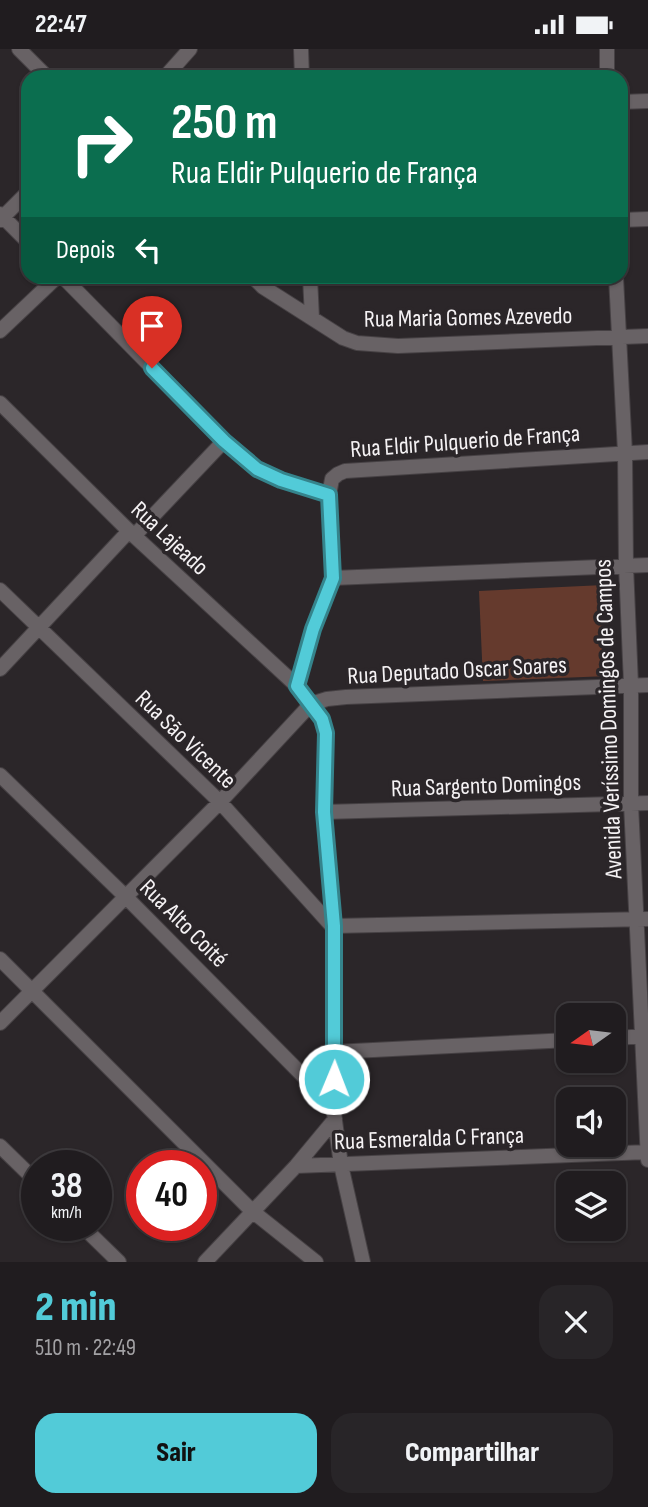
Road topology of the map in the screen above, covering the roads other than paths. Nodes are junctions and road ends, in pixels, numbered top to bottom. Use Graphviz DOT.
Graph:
graph roads {
  1 [pos="19,49"];
  2 [pos="190,49"];
  3 [pos="301,49"];
  4 [pos="607,49"];
  5 [pos="40,70"];
  6 [pos="171,70"];
  7 [pos="302,70"];
  8 [pos="607,70"];
  9 [pos="648,101"];
  10 [pos="628,102"];
  11 [pos="21,198"];
  12 [pos="1,217"];
  13 [pos="648,219"];
  14 [pos="628,220"];
  15 [pos="21,236"];
  16 [pos="50,284"];
  17 [pos="70,284"];
  18 [pos="261,284"];
  19 [pos="310,284"];
  20 [pos="616,284"];
  21 [pos="312,318"];
  22 [pos="0,331"];
  23 [pos="648,336"];
  24 [pos="618,337"];
  25 [pos="0,403"];
  26 [pos="224,441"];
  27 [pos="648,452"];
  28 [pos="625,453"];
  29 [pos="329,495"];
  30 [pos="132,533"];
  31 [pos="626,565"];
  32 [pos="648,565"];
  33 [pos="333,578"];
  34 [pos="0,590"];
  35 [pos="39,628"];
  36 [pos="0,669"];
  37 [pos="631,685"];
  38 [pos="648,685"];
  39 [pos="297,686"];
  40 [pos="311,704"];
  41 [pos="0,775"];
  42 [pos="220,802"];
  43 [pos="648,803"];
  44 [pos="631,804"];
  45 [pos="324,812"];
  46 [pos="126,897"];
  47 [pos="643,919"];
  48 [pos="334,926"];
  49 [pos="0,959"];
  50 [pos="33,990"];
  51 [pos="0,1023"];
  52 [pos="645,1037"];
  53 [pos="626,1038"];
  54 [pos="556,1041"];
  55 [pos="334,1052"];
  56 [pos="334,1112"];
  57 [pos="0,1146"];
  58 [pos="648,1152"];
  59 [pos="648,1160"];
  60 [pos="341,1165"];
  61 [pos="21,1166"];
  62 [pos="296,1166"];
  63 [pos="252,1211"];
  64 [pos="97,1241"];
  65 [pos="119,1262"];
  66 [pos="205,1262"];
  67 [pos="316,1262"];
  68 [pos="363,1262"];
  1 -- 5 [label="street"];
  2 -- 6 [label="street"];
  3 -- 7 [label="street"];
  4 -- 8 [label="street"];
  9 -- 10 [label="street"];
  11 -- 12 [label="street"];
  12 -- 15 [label="street"];
  13 -- 14 [label="street"];
  16 -- 22 [label="street"];
  17 -- 26 [label="street"];
  18 -- 21 [label="street, Rua Maria Gomes Azevedo"];
  19 -- 21 [label="street"];
  20 -- 24 [label="street, Avenida Veríssimo Domingos de Campos"];
  21 -- 24 [label="street, Rua Maria Gomes Azevedo"];
  23 -- 24 [label="street, Rua Maria Gomes Azevedo"];
  24 -- 28 [label="street, Avenida Veríssimo Domingos de Campos"];
  25 -- 30 [label="street, Rua Lajeado"];
  26 -- 29 [label="street"];
  26 -- 30 [label="street"];
  27 -- 28 [label="street, Rua Eldir Pulquerio de França"];
  28 -- 29 [label="street, Rua Eldir Pulquerio de França"];
  28 -- 31 [label="street, Avenida Veríssimo Domingos de Campos"];
  29 -- 33 [label="street"];
  30 -- 35 [label="street"];
  30 -- 39 [label="street, Rua Lajeado"];
  31 -- 32 [label="street"];
  31 -- 33 [label="street"];
  31 -- 37 [label="street, Avenida Veríssimo Domingos de Campos"];
  33 -- 39 [label="street"];
  34 -- 35 [label="street, Rua São Vicente"];
  35 -- 36 [label="street"];
  35 -- 42 [label="street, Rua São Vicente"];
  37 -- 38 [label="street, Rua Deputado Oscar Soares"];
  37 -- 40 [label="street, Rua Deputado Oscar Soares"];
  37 -- 44 [label="street, Avenida Veríssimo Domingos de Campos"];
  39 -- 40 [label="street, Rua Lajeado"];
  40 -- 42 [label="street"];
  40 -- 45 [label="street, Rua Lajeado"];
  41 -- 46 [label="street, Rua Alto Coité"];
  42 -- 46 [label="street"];
  42 -- 48 [label="street, Rua São Vicente"];
  43 -- 44 [label="street, Rua Sargento Domingos"];
  44 -- 45 [label="street, Rua Sargento Domingos"];
  44 -- 47 [label="street, Avenida Veríssimo Domingos de Campos"];
  45 -- 48 [label="street, Rua Lajeado"];
  46 -- 50 [label="street"];
  46 -- 56 [label="street, Rua Alto Coité"];
  47 -- 48 [label="street"];
  47 -- 52 [label="street, Avenida Veríssimo Domingos de Campos"];
  48 -- 55 [label="street, Rua Lajeado"];
  49 -- 50 [label="street"];
  50 -- 51 [label="street"];
  50 -- 63 [label="street"];
  52 -- 53 [label="street"];
  52 -- 58 [label="street, Avenida Veríssimo Domingos de Campos"];
  54 -- 55 [label="street"];
  55 -- 56 [label="street, Rua Lajeado"];
  56 -- 60 [label="street, Rua Lajeado"];
  56 -- 62 [label="street"];
  57 -- 61 [label="street"];
  58 -- 59 [label="street, Avenida Veríssimo Domingos de Campos"];
  58 -- 60 [label="street, Rua Esmeralda C França"];
  60 -- 62 [label="street, Rua Esmeralda C França"];
  60 -- 68 [label="street, Rua Lajeado"];
  62 -- 63 [label="street"];
  63 -- 66 [label="street"];
  63 -- 67 [label="street"];
  64 -- 65 [label="street"];
}
